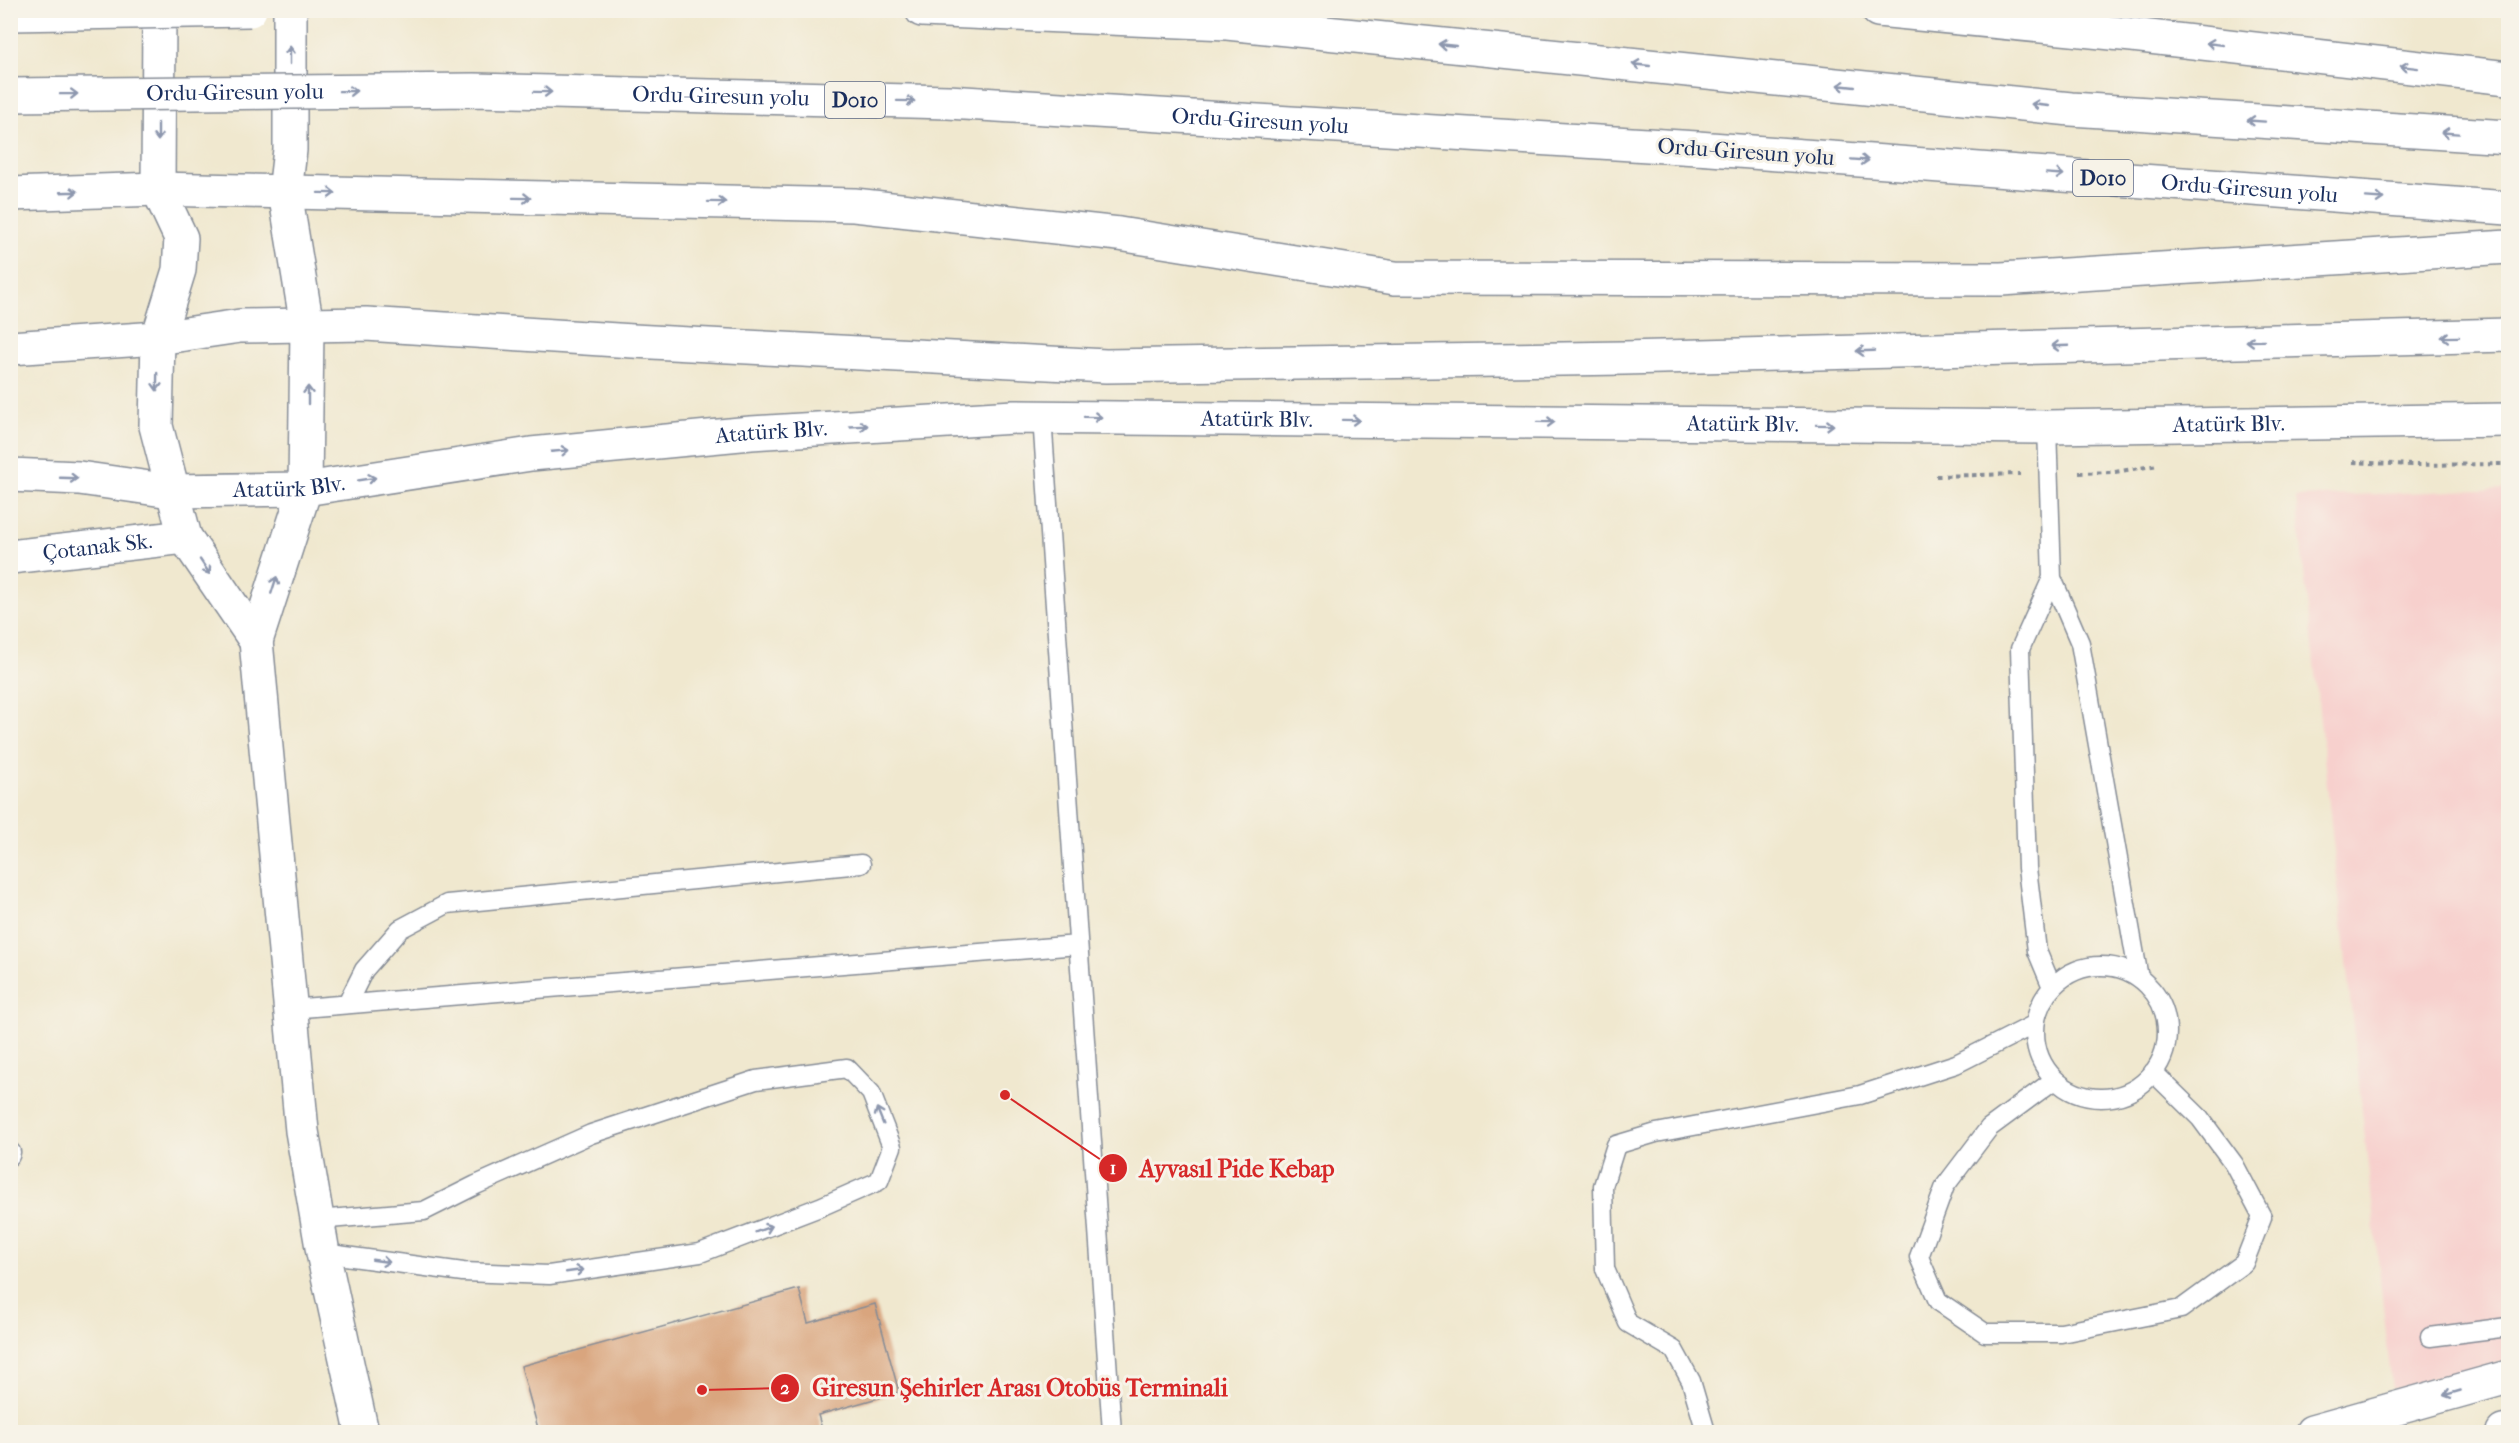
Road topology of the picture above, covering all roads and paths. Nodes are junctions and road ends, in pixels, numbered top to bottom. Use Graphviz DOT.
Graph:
graph roads {
  1 [pos="159,10"];
  2 [pos="250,10"];
  3 [pos="290,10"];
  4 [pos="922,10"];
  5 [pos="1878,10"];
  6 [pos="10,14"];
  7 [pos="2508,78"];
  8 [pos="10,95"];
  9 [pos="2508,137"];
  10 [pos="158,189"];
  11 [pos="285,192"];
  12 [pos="10,194"];
  13 [pos="2508,208"];
  14 [pos="2508,247"];
  15 [pos="307,326"];
  16 [pos="2508,335"];
  17 [pos="158,338"];
  18 [pos="10,348"];
  19 [pos="1042,417"];
  20 [pos="2508,420"];
  21 [pos="2047,428"];
  22 [pos="2342,462"];
  23 [pos="2508,464"];
  24 [pos="2159,465"];
  25 [pos="2049,474"];
  26 [pos="10,475"];
  27 [pos="1936,476"];
  28 [pos="305,489"];
  29 [pos="171,491"];
  30 [pos="184,537"];
  31 [pos="10,557"];
  32 [pos="2052,578"];
  33 [pos="256,641"];
  34 [pos="861,864"];
  35 [pos="1078,945"];
  36 [pos="2139,978"];
  37 [pos="2052,987"];
  38 [pos="347,1004"];
  39 [pos="290,1009"];
  40 [pos="2035,1024"];
  41 [pos="2153,1072"];
  42 [pos="2054,1080"];
  43 [pos="11,1152"];
  44 [pos="10,1156"];
  45 [pos="317,1220"];
  46 [pos="323,1253"];
  47 [pos="2508,1327"];
  48 [pos="2430,1337"];
  49 [pos="2508,1377"];
  50 [pos="2508,1431"];
  51 [pos="362,1432"];
  52 [pos="1112,1432"];
  53 [pos="1706,1432"];
  54 [pos="2312,1432"];
  55 [pos="2503,1432"];
  1 -- 10 [label="main road, one-way"];
  2 -- 6 [label="main road, bridge"];
  11 -- 3 [label="main road, one-way"];
  9 -- 4 [label="main road, one-way"];
  7 -- 5 [label="main road, one-way"];
  8 -- 13 [label="main road, Ordu-Giresun yolu / D010, one-way, bridge"];
  10 -- 11 [label="main road"];
  12 -- 10 [label="main road, one-way"];
  10 -- 17 [label="main road"];
  11 -- 14 [label="main road, one-way"];
  11 -- 15 [label="main road"];
  16 -- 15 [label="main road, one-way"];
  15 -- 17 [label="main road"];
  28 -- 15 [label="main road, one-way"];
  17 -- 18 [label="main road"];
  17 -- 29 [label="main road, one-way"];
  19 -- 21 [label="main road, Atatürk Blv., one-way"];
  28 -- 19 [label="main road, Atatürk Blv., one-way"];
  19 -- 35 [label="lane"];
  20 -- 21 [label="main road, Atatürk Blv."];
  21 -- 25 [label="lane"];
  22 -- 23 [label="path"];
  24 -- 25 [label="path"];
  25 -- 27 [label="path"];
  25 -- 32 [label="lane"];
  26 -- 29 [label="main road, Atatürk Blv., one-way"];
  28 -- 29 [label="main road, Atatürk Blv."];
  33 -- 28 [label="main road, one-way"];
  29 -- 30 [label="main road"];
  30 -- 31 [label="main road, Çotanak Sk."];
  30 -- 33 [label="main road, one-way"];
  32 -- 36 [label="lane"];
  32 -- 37 [label="lane"];
  33 -- 39 [label="main road"];
  34 -- 38 [label="lane"];
  35 -- 38 [label="lane"];
  35 -- 52 [label="lane"];
  36 -- 37 [label="lane"];
  36 -- 41 [label="lane"];
  37 -- 40 [label="lane"];
  38 -- 39 [label="lane"];
  39 -- 45 [label="main road"];
  40 -- 42 [label="lane"];
  40 -- 53 [label="lane"];
  41 -- 42 [label="lane"];
  41 -- 42 [label="lane"];
  43 -- 44 [label="lane"];
  45 -- 46 [label="main road"];
  46 -- 45 [label="lane, one-way"];
  46 -- 51 [label="main road"];
  47 -- 48 [label="lane"];
  49 -- 54 [label="main road, one-way"];
  50 -- 55 [label="main road"];
}
